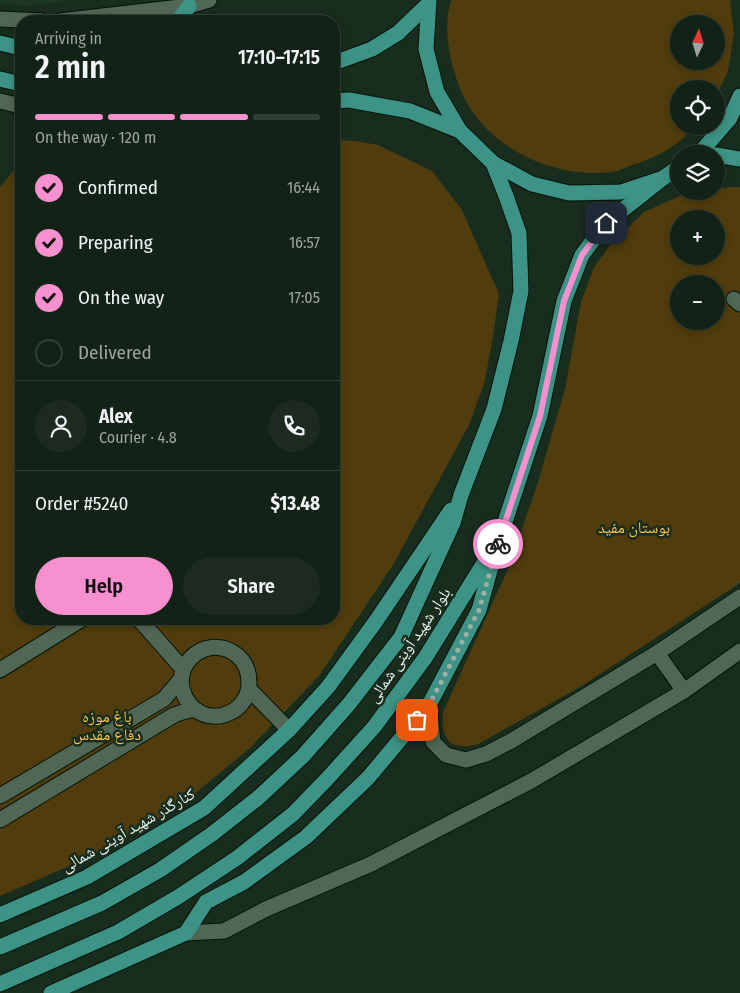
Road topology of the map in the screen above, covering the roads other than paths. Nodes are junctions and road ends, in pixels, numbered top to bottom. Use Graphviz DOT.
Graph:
graph roads {
  1 [pos="209,0"];
  2 [pos="428,2"];
  3 [pos="189,6"];
  4 [pos="112,15"];
  5 [pos="182,15"];
  6 [pos="0,19"];
  7 [pos="15,20"];
  8 [pos="0,43"];
  9 [pos="15,47"];
  10 [pos="340,61"];
  11 [pos="0,78"];
  12 [pos="15,82"];
  13 [pos="740,96"];
  14 [pos="0,100"];
  15 [pos="340,101"];
  16 [pos="15,104"];
  17 [pos="460,131"];
  18 [pos="708,145"];
  19 [pos="725,156"];
  20 [pos="740,159"];
  21 [pos="492,162"];
  22 [pos="670,173"];
  23 [pos="663,178"];
  24 [pos="461,495"];
  25 [pos="500,537"];
  26 [pos="740,597"];
  27 [pos="72,625"];
  28 [pos="144,625"];
  29 [pos="740,651"];
  30 [pos="657,653"];
  31 [pos="0,670"];
  32 [pos="182,675"];
  33 [pos="249,689"];
  34 [pos="684,691"];
  35 [pos="429,705"];
  36 [pos="195,710"];
  37 [pos="289,730"];
  38 [pos="0,796"];
  39 [pos="0,820"];
  40 [pos="0,915"];
  41 [pos="186,933"];
  42 [pos="0,947"];
  43 [pos="0,984"];
  44 [pos="51,993"];
  1 -- 3 [label="street"];
  2 -- 10 [label="main road"];
  2 -- 17 [label="main road"];
  3 -- 4 [label="street"];
  3 -- 5 [label="main road"];
  6 -- 7 [label="street"];
  8 -- 9 [label="main road"];
  11 -- 12 [label="main road"];
  13 -- 18 [label="main road"];
  14 -- 16 [label="street"];
  15 -- 17 [label="main road"];
  17 -- 21 [label="main road"];
  19 -- 20 [label="main road"];
  21 -- 23 [label="main road"];
  21 -- 24 [label="main road, بلوار شهید آوینی شمالی"];
  22 -- 23 [label="main road"];
  23 -- 25 [label="main road, بلوار شهید آوینی شمالی"];
  24 -- 37 [label="main road, کنارگذر شهید آوینی شمالی"];
  24 -- 42 [label="main road, بلوار شهید آوینی شمالی"];
  25 -- 35 [label="main road"];
  25 -- 43 [label="main road, بلوار شهید آوینی شمالی"];
  26 -- 30 [label="street"];
  27 -- 31 [label="street"];
  28 -- 32 [label="street"];
  29 -- 34 [label="street"];
  30 -- 34 [label="street"];
  30 -- 35 [label="street"];
  32 -- 33 [label="street"];
  32 -- 36 [label="street"];
  32 -- 38 [label="street"];
  33 -- 36 [label="street"];
  33 -- 37 [label="street"];
  34 -- 41 [label="street"];
  35 -- 41 [label="main road"];
  36 -- 39 [label="street"];
  37 -- 40 [label="main road, کنارگذر شهید آوینی شمالی"];
  41 -- 44 [label="main road"];
}
